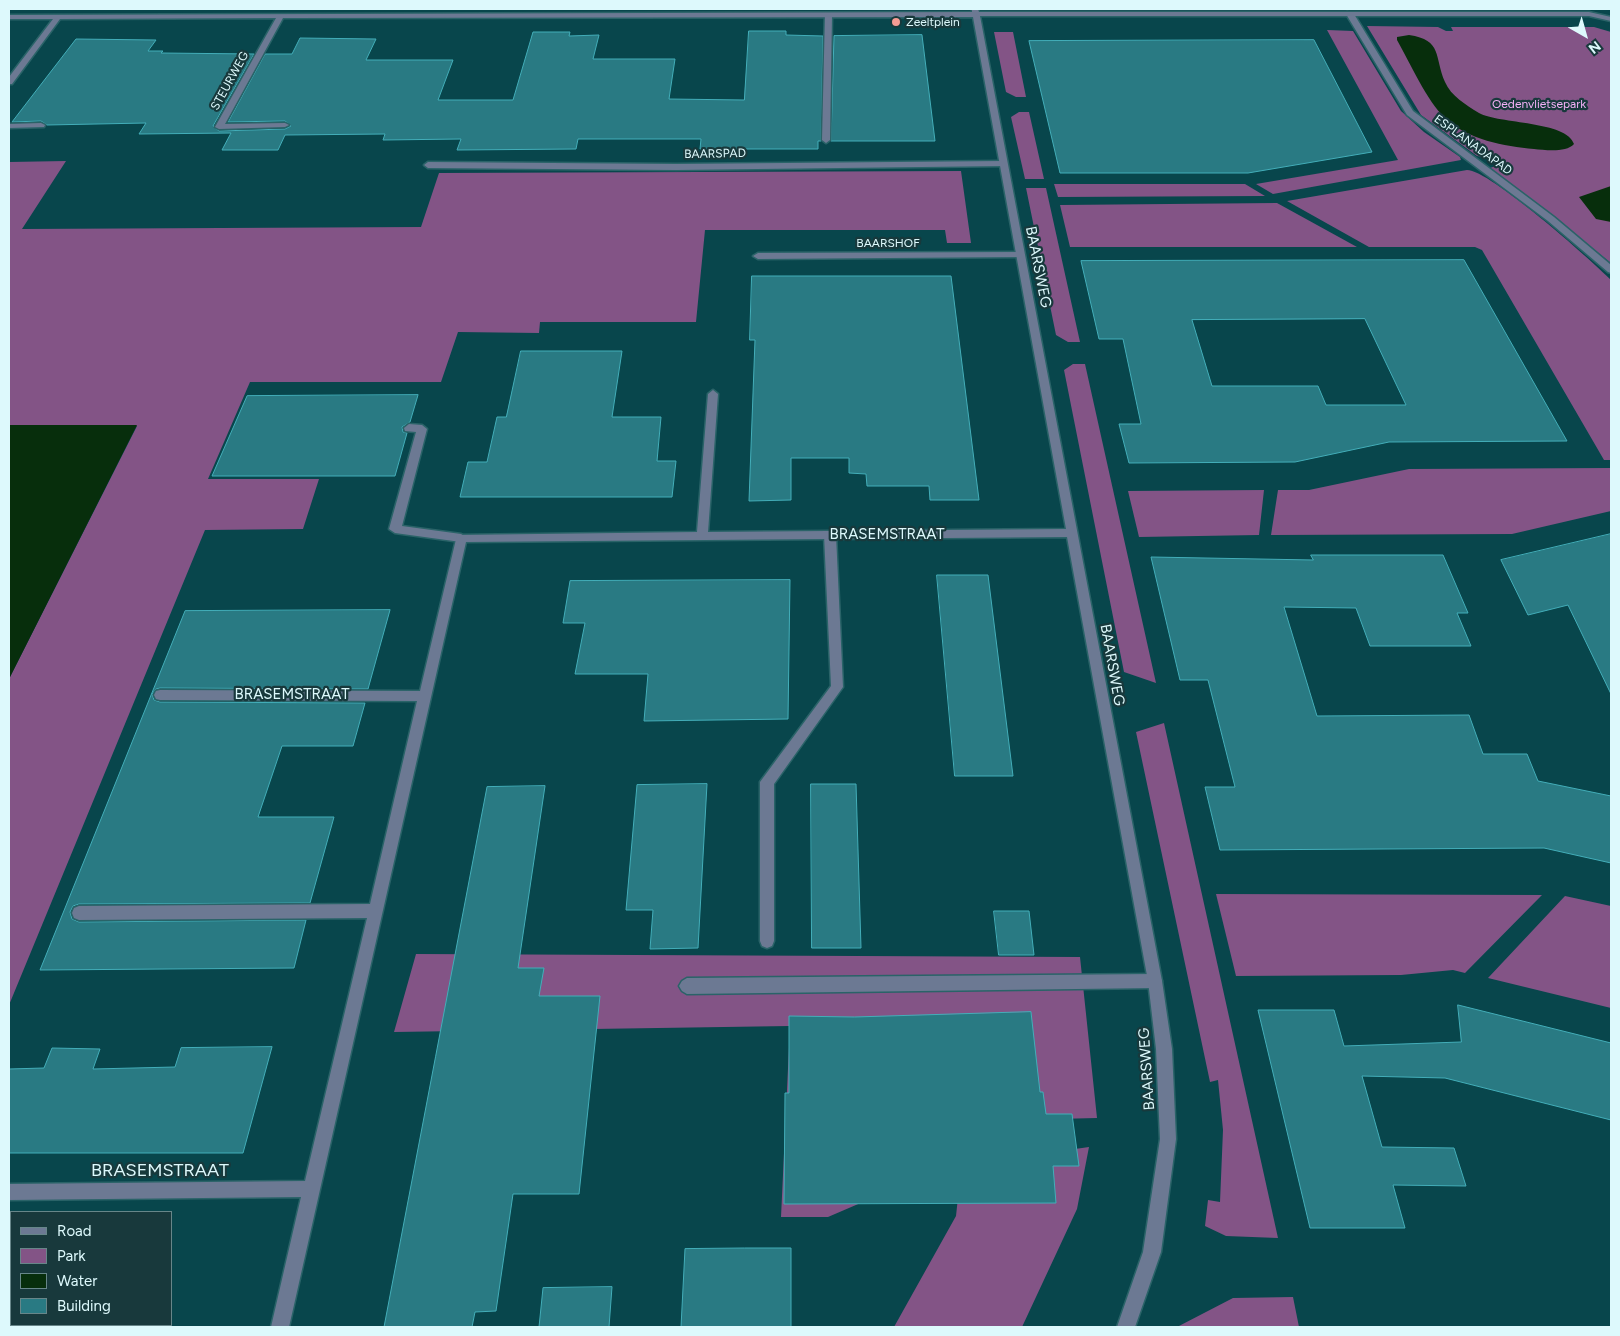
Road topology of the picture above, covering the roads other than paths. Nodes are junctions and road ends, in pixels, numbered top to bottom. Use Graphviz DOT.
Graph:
graph roads {
  1 [pos="132,9"];
  2 [pos="1215,11"];
  3 [pos="1418,11"];
  4 [pos="413,12"];
  5 [pos="695,12"];
  6 [pos="975,12"];
  7 [pos="1350,14"];
  8 [pos="828,15"];
  9 [pos="59,16"];
  10 [pos="126,16"];
  11 [pos="281,16"];
  12 [pos="9,17"];
  13 [pos="1611,19"];
  14 [pos="9,82"];
  15 [pos="41,125"];
  16 [pos="285,125"];
  17 [pos="9,126"];
  18 [pos="826,140"];
  19 [pos="1002,164"];
  20 [pos="428,165"];
  21 [pos="1019,255"];
  22 [pos="758,256"];
  23 [pos="1611,270"];
  24 [pos="713,394"];
  25 [pos="408,428"];
  26 [pos="1071,533"];
  27 [pos="830,535"];
  28 [pos="702,536"];
  29 [pos="461,538"];
  30 [pos="160,695"];
  31 [pos="425,696"];
  32 [pos="375,911"];
  33 [pos="79,913"];
  34 [pos="767,941"];
  35 [pos="1154,981"];
  36 [pos="687,986"];
  37 [pos="311,1189"];
  38 [pos="9,1192"];
  39 [pos="280,1327"];
  40 [pos="1126,1327"];
  1 -- 10 [label="street"];
  2 -- 6 [label="street"];
  2 -- 7 [label="street"];
  3 -- 7 [label="street"];
  3 -- 13 [label="street"];
  4 -- 5 [label="street"];
  4 -- 11 [label="street"];
  5 -- 8 [label="street"];
  6 -- 8 [label="street"];
  6 -- 19 [label="street, BAARSWEG"];
  7 -- 23 [label="street, ESPLANADAPAD"];
  8 -- 18 [label="street"];
  9 -- 10 [label="street"];
  9 -- 12 [label="street"];
  9 -- 14 [label="street"];
  10 -- 11 [label="street"];
  11 -- 16 [label="street, STEURWEG"];
  15 -- 17 [label="street"];
  19 -- 20 [label="street, BAARSPAD"];
  19 -- 21 [label="street, BAARSWEG"];
  21 -- 22 [label="street, BAARSHOF"];
  21 -- 26 [label="street, BAARSWEG"];
  24 -- 28 [label="street"];
  25 -- 29 [label="street, BRASEMSTRAAT"];
  26 -- 27 [label="street, BRASEMSTRAAT"];
  26 -- 35 [label="street, BAARSWEG"];
  27 -- 28 [label="street, BRASEMSTRAAT"];
  27 -- 34 [label="street"];
  28 -- 29 [label="street, BRASEMSTRAAT"];
  29 -- 31 [label="street"];
  30 -- 31 [label="street, BRASEMSTRAAT"];
  31 -- 32 [label="street"];
  32 -- 33 [label="street"];
  32 -- 37 [label="street"];
  35 -- 36 [label="street"];
  35 -- 40 [label="street, BAARSWEG"];
  37 -- 38 [label="street, BRASEMSTRAAT"];
  37 -- 39 [label="street"];
}
